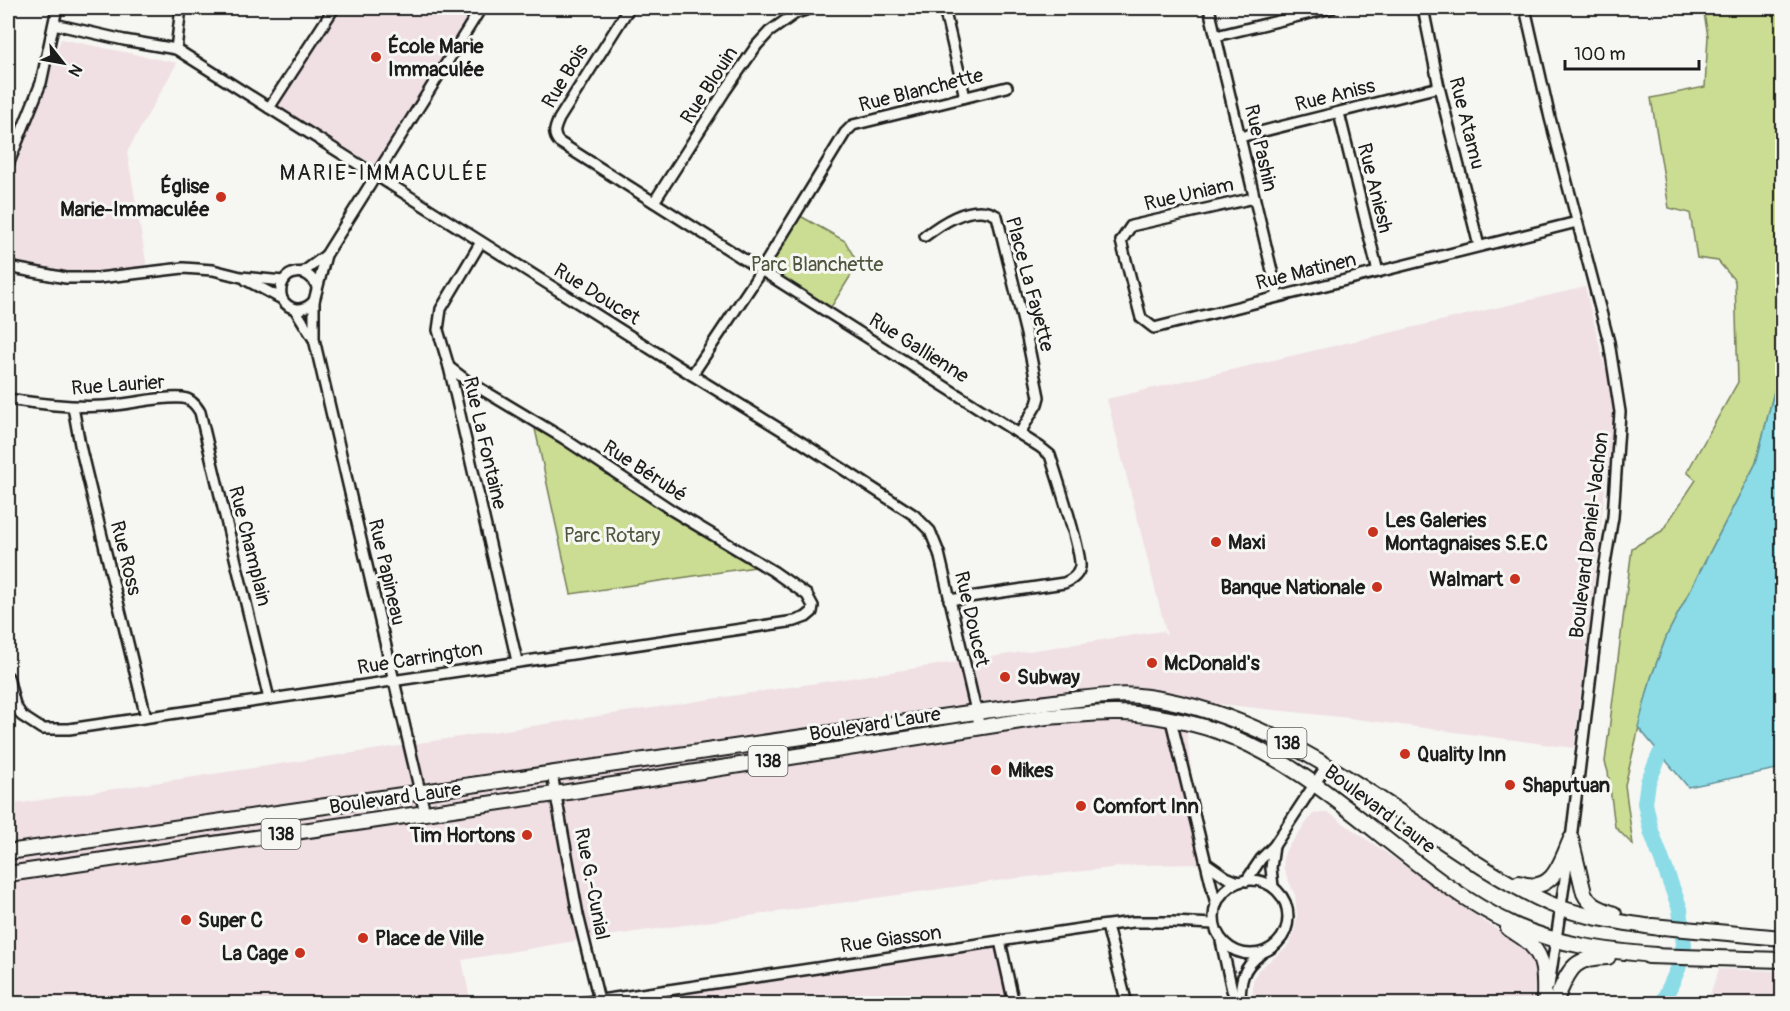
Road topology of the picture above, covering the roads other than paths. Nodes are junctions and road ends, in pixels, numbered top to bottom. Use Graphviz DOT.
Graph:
graph roads {
  1 [pos="57,8"];
  2 [pos="181,8"];
  3 [pos="188,8"];
  4 [pos="334,8"];
  5 [pos="480,8"];
  6 [pos="629,8"];
  7 [pos="812,8"];
  8 [pos="944,8"];
  9 [pos="1209,8"];
  10 [pos="1332,8"];
  11 [pos="1423,8"];
  12 [pos="1525,8"];
  13 [pos="180,20"];
  14 [pos="54,24"];
  15 [pos="1216,36"];
  16 [pos="176,49"];
  17 [pos="1007,87"];
  18 [pos="1439,87"];
  19 [pos="965,97"];
  20 [pos="269,108"];
  21 [pos="1339,112"];
  22 [pos="555,134"];
  23 [pos="1240,137"];
  24 [pos="8,165"];
  25 [pos="375,175"];
  26 [pos="1254,198"];
  27 [pos="654,202"];
  28 [pos="1577,222"];
  29 [pos="1131,226"];
  30 [pos="925,236"];
  31 [pos="481,242"];
  32 [pos="1479,246"];
  33 [pos="326,255"];
  34 [pos="8,267"];
  35 [pos="761,268"];
  36 [pos="1378,272"];
  37 [pos="302,273"];
  38 [pos="241,277"];
  39 [pos="283,281"];
  40 [pos="317,287"];
  41 [pos="1278,296"];
  42 [pos="282,299"];
  43 [pos="314,301"];
  44 [pos="295,309"];
  45 [pos="314,339"];
  46 [pos="449,367"];
  47 [pos="692,375"];
  48 [pos="8,399"];
  49 [pos="195,403"];
  50 [pos="73,407"];
  51 [pos="1020,433"];
  52 [pos="949,600"];
  53 [pos="812,612"];
  54 [pos="517,661"];
  55 [pos="8,677"];
  56 [pos="394,680"];
  57 [pos="269,699"];
  58 [pos="976,712"];
  59 [pos="146,717"];
  60 [pos="1171,720"];
  61 [pos="980,728"];
  62 [pos="1327,765"];
  63 [pos="552,774"];
  64 [pos="1315,783"];
  65 [pos="420,791"];
  66 [pos="555,794"];
  67 [pos="424,813"];
  68 [pos="1571,839"];
  69 [pos="1274,846"];
  70 [pos="8,852"];
  71 [pos="1206,863"];
  72 [pos="1481,866"];
  73 [pos="8,874"];
  74 [pos="1242,882"];
  75 [pos="1273,887"];
  76 [pos="1216,904"];
  77 [pos="1561,907"];
  78 [pos="1486,910"];
  79 [pos="1214,924"];
  80 [pos="1107,926"];
  81 [pos="1659,928"];
  82 [pos="1782,938"];
  83 [pos="1221,940"];
  84 [pos="1555,940"];
  85 [pos="1000,941"];
  86 [pos="1262,953"];
  87 [pos="1656,956"];
  88 [pos="1782,960"];
  89 [pos="599,1000"];
  90 [pos="574,1004"];
  91 [pos="1014,1004"];
  92 [pos="1126,1004"];
  93 [pos="1239,1004"];
  94 [pos="1545,1004"];
  95 [pos="1554,1004"];
  1 -- 14 [label="street"];
  2 -- 13 [label="street"];
  3 -- 13 [label="street"];
  4 -- 20 [label="street"];
  5 -- 25 [label="street"];
  6 -- 22 [label="street, Rue Bois"];
  7 -- 27 [label="street, Rue Blouin"];
  8 -- 19 [label="street"];
  9 -- 15 [label="street, Rue Pashin"];
  10 -- 15 [label="street"];
  11 -- 18 [label="street, Rue Atamu"];
  12 -- 28 [label="street, Boulevard Daniel-Vachon"];
  13 -- 16 [label="street"];
  14 -- 16 [label="street, Rue Doucet"];
  14 -- 24 [label="street"];
  15 -- 23 [label="street, Rue Pashin"];
  16 -- 20 [label="street, Rue Doucet"];
  17 -- 19 [label="street, Rue Blanchette"];
  18 -- 21 [label="street, Rue Aniss"];
  18 -- 32 [label="street, Rue Atamu"];
  19 -- 35 [label="street, Rue Blanchette"];
  20 -- 25 [label="street, Rue Doucet"];
  21 -- 23 [label="street, Rue Aniss"];
  21 -- 36 [label="street, Rue Aniesh"];
  22 -- 27 [label="street, Rue Gallienne"];
  23 -- 26 [label="street, Rue Pashin"];
  25 -- 31 [label="street, Rue Doucet"];
  25 -- 33 [label="street"];
  26 -- 29 [label="street, Rue Uniam"];
  26 -- 41 [label="street, Rue Pashin"];
  27 -- 35 [label="street, Rue Gallienne"];
  28 -- 32 [label="street, Rue Matinen"];
  28 -- 68 [label="street, Boulevard Daniel-Vachon"];
  29 -- 41 [label="street, Rue Matinen"];
  30 -- 51 [label="street, Place La Fayette"];
  31 -- 46 [label="street, Rue La Fontaine"];
  31 -- 47 [label="street, Rue Doucet"];
  32 -- 36 [label="street, Rue Matinen"];
  33 -- 37 [label="street"];
  33 -- 40 [label="street"];
  34 -- 38 [label="street"];
  35 -- 47 [label="street, Rue Blanchette"];
  35 -- 51 [label="street, Rue Gallienne"];
  36 -- 41 [label="street, Rue Matinen"];
  37 -- 39 [label="street"];
  37 -- 40 [label="street"];
  38 -- 39 [label="street"];
  38 -- 42 [label="street"];
  39 -- 42 [label="street"];
  40 -- 43 [label="street"];
  42 -- 44 [label="street"];
  43 -- 44 [label="street"];
  43 -- 45 [label="street"];
  44 -- 45 [label="street"];
  45 -- 56 [label="street, Rue Papineau"];
  46 -- 53 [label="street, Rue Bérubé"];
  46 -- 54 [label="street, Rue La Fontaine"];
  47 -- 52 [label="street, Rue Doucet"];
  48 -- 50 [label="street, Rue Laurier"];
  49 -- 50 [label="street, Rue Laurier"];
  49 -- 57 [label="street, Rue Champlain"];
  50 -- 59 [label="street, Rue Ross"];
  51 -- 52 [label="street, Rue Gallienne"];
  52 -- 58 [label="street, Rue Doucet"];
  53 -- 54 [label="street, Rue Carrington"];
  54 -- 56 [label="street, Rue Carrington"];
  55 -- 59 [label="street, Rue Carrington"];
  56 -- 57 [label="street, Rue Carrington"];
  56 -- 65 [label="street, Rue Papineau"];
  57 -- 59 [label="street, Rue Carrington"];
  58 -- 61 [label="street, Rue Doucet"];
  58 -- 62 [label="highway, Boulevard Laure / 138"];
  58 -- 63 [label="highway, Boulevard Laure / 138"];
  60 -- 61 [label="highway, Boulevard Laure / 138"];
  60 -- 64 [label="highway, Boulevard Laure / 138"];
  60 -- 71 [label="street"];
  61 -- 66 [label="highway, Boulevard Laure / 138"];
  62 -- 64 [label="street"];
  62 -- 72 [label="highway, Boulevard Laure / 138"];
  63 -- 65 [label="highway, Boulevard Laure / 138"];
  63 -- 66 [label="street, Rue G.-Cunial"];
  64 -- 69 [label="street"];
  64 -- 78 [label="highway, Boulevard Laure / 138"];
  65 -- 67 [label="street, Rue Papineau"];
  65 -- 70 [label="highway, Boulevard Laure / 138"];
  66 -- 67 [label="highway, Boulevard Laure / 138"];
  66 -- 89 [label="street, Rue G.-Cunial"];
  67 -- 73 [label="highway, Boulevard Laure / 138"];
  68 -- 72 [label="highway"];
  68 -- 77 [label="street, Boulevard Daniel-Vachon"];
  68 -- 81 [label="highway"];
  69 -- 74 [label="street"];
  69 -- 75 [label="street"];
  71 -- 74 [label="street"];
  71 -- 76 [label="street"];
  72 -- 77 [label="highway, Boulevard Laure / 138"];
  74 -- 75 [label="street"];
  74 -- 76 [label="street"];
  75 -- 86 [label="street"];
  76 -- 79 [label="street"];
  77 -- 81 [label="highway, Boulevard Laure / 138"];
  77 -- 84 [label="street, Boulevard Daniel-Vachon"];
  78 -- 84 [label="highway, Boulevard Laure / 138"];
  78 -- 94 [label="highway"];
  79 -- 80 [label="street, Rue Giasson"];
  79 -- 83 [label="street"];
  80 -- 85 [label="street, Rue Giasson"];
  80 -- 92 [label="street"];
  81 -- 82 [label="highway, 138"];
  83 -- 86 [label="street"];
  83 -- 93 [label="street"];
  84 -- 87 [label="highway, Boulevard Laure / 138"];
  84 -- 94 [label="street, Boulevard Daniel-Vachon"];
  85 -- 89 [label="street, Rue Giasson"];
  85 -- 91 [label="street"];
  86 -- 93 [label="street"];
  87 -- 88 [label="highway, 138"];
  87 -- 95 [label="highway"];
  89 -- 90 [label="street, Rue Giasson"];
}
